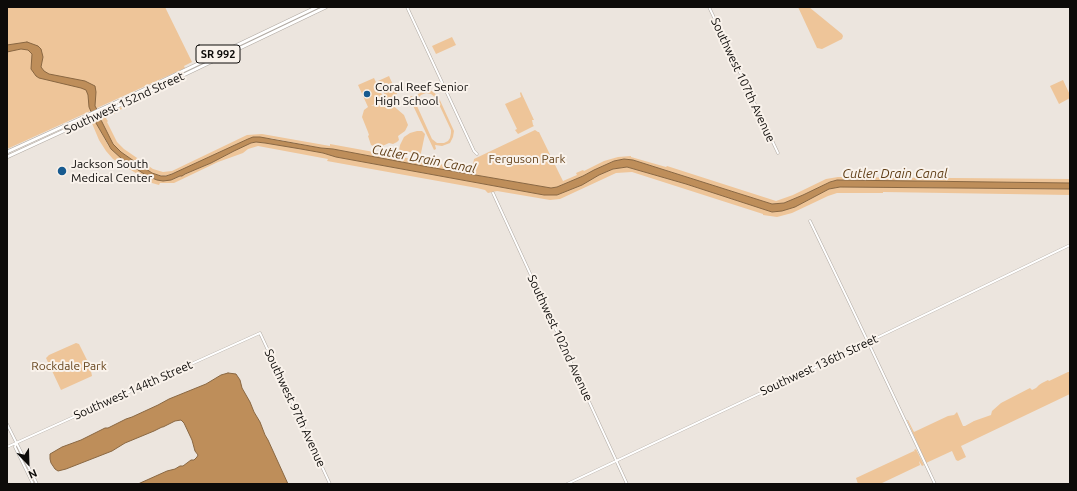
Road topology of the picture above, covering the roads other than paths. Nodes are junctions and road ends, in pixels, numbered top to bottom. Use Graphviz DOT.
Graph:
graph roads {
  1 [pos="317,7"];
  2 [pos="326,7"];
  3 [pos="407,7"];
  4 [pos="709,7"];
  5 [pos="99,113"];
  6 [pos="7,152"];
  7 [pos="778,153"];
  8 [pos="477,154"];
  9 [pos="7,157"];
  10 [pos="493,193"];
  11 [pos="810,221"];
  12 [pos="1070,245"];
  13 [pos="260,333"];
  14 [pos="868,342"];
  15 [pos="7,424"];
  16 [pos="16,443"];
  17 [pos="7,447"];
  18 [pos="616,460"];
  19 [pos="33,484"];
  20 [pos="37,484"];
  21 [pos="330,484"];
  22 [pos="567,484"];
  23 [pos="627,484"];
  24 [pos="934,484"];
  1 -- 5 [label="main road, Southwest 152nd Street / SR 992"];
  2 -- 5 [label="main road, Southwest 152nd Street / SR 992"];
  3 -- 8 [label="street"];
  4 -- 7 [label="street, Southwest 107th Avenue"];
  5 -- 6 [label="main road, Southwest 152nd Street / SR 992"];
  5 -- 9 [label="main road, Southwest 152nd Street / SR 992"];
  10 -- 18 [label="street, Southwest 102nd Avenue"];
  11 -- 14 [label="street"];
  12 -- 14 [label="street, Southwest 136th Street"];
  13 -- 16 [label="street, Southwest 144th Street"];
  13 -- 21 [label="street, Southwest 97th Avenue"];
  14 -- 18 [label="street, Southwest 136th Street"];
  14 -- 24 [label="street"];
  15 -- 16 [label="street"];
  16 -- 17 [label="street, Southwest 144th Street"];
  16 -- 19 [label="street"];
  16 -- 20 [label="street"];
  18 -- 22 [label="street, Southwest 136th Street"];
  18 -- 23 [label="street, Southwest 102nd Avenue"];
}
